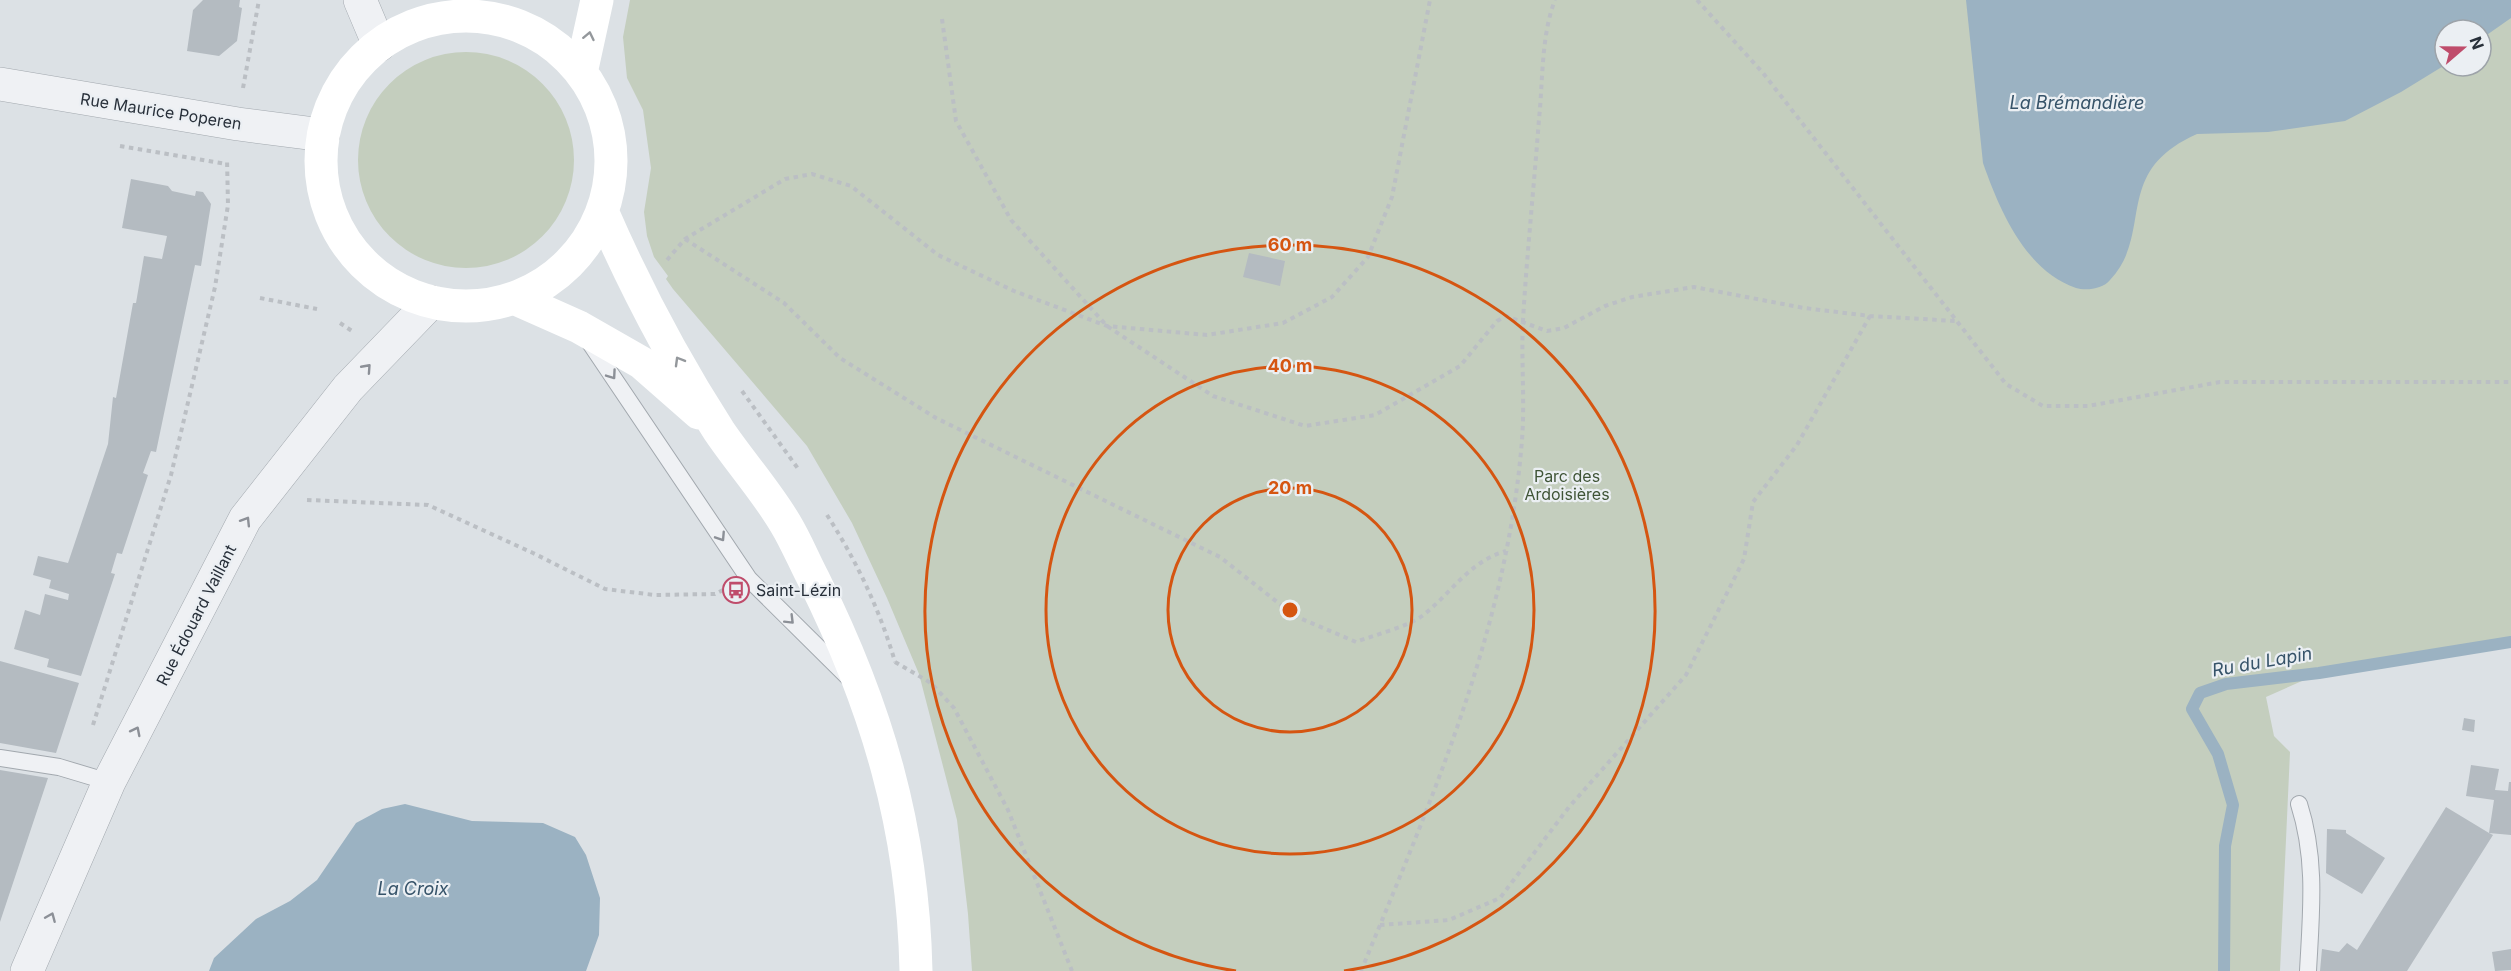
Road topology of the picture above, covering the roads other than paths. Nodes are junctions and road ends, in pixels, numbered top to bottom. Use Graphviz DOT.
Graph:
graph roads {
  1 [pos="360,0"];
  2 [pos="597,0"];
  3 [pos="490,8"];
  4 [pos="379,45"];
  5 [pos="581,73"];
  6 [pos="0,84"];
  7 [pos="323,135"];
  8 [pos="602,211"];
  9 [pos="514,298"];
  10 [pos="431,302"];
  11 [pos="579,327"];
  12 [pos="719,430"];
  13 [pos="866,695"];
  14 [pos="0,758"];
  15 [pos="109,782"];
  16 [pos="2299,804"];
  17 [pos="27,971"];
  18 [pos="916,971"];
  19 [pos="2308,971"];
  1 -- 4 [label="street"];
  5 -- 2 [label="main road, one-way"];
  3 -- 4 [label="main road"];
  3 -- 5 [label="main road"];
  4 -- 7 [label="main road"];
  5 -- 8 [label="main road"];
  6 -- 7 [label="street, Rue Maurice Poperen"];
  7 -- 10 [label="main road"];
  8 -- 9 [label="main road"];
  12 -- 8 [label="main road, one-way"];
  9 -- 10 [label="main road"];
  9 -- 11 [label="main road"];
  15 -- 10 [label="street, Rue Édouard Vaillant, one-way"];
  11 -- 12 [label="main road"];
  11 -- 13 [label="lane, one-way"];
  12 -- 13 [label="main road"];
  13 -- 18 [label="main road"];
  14 -- 15 [label="lane"];
  17 -- 15 [label="street, Rue Édouard Vaillant, one-way"];
  16 -- 19 [label="lane"];
}
